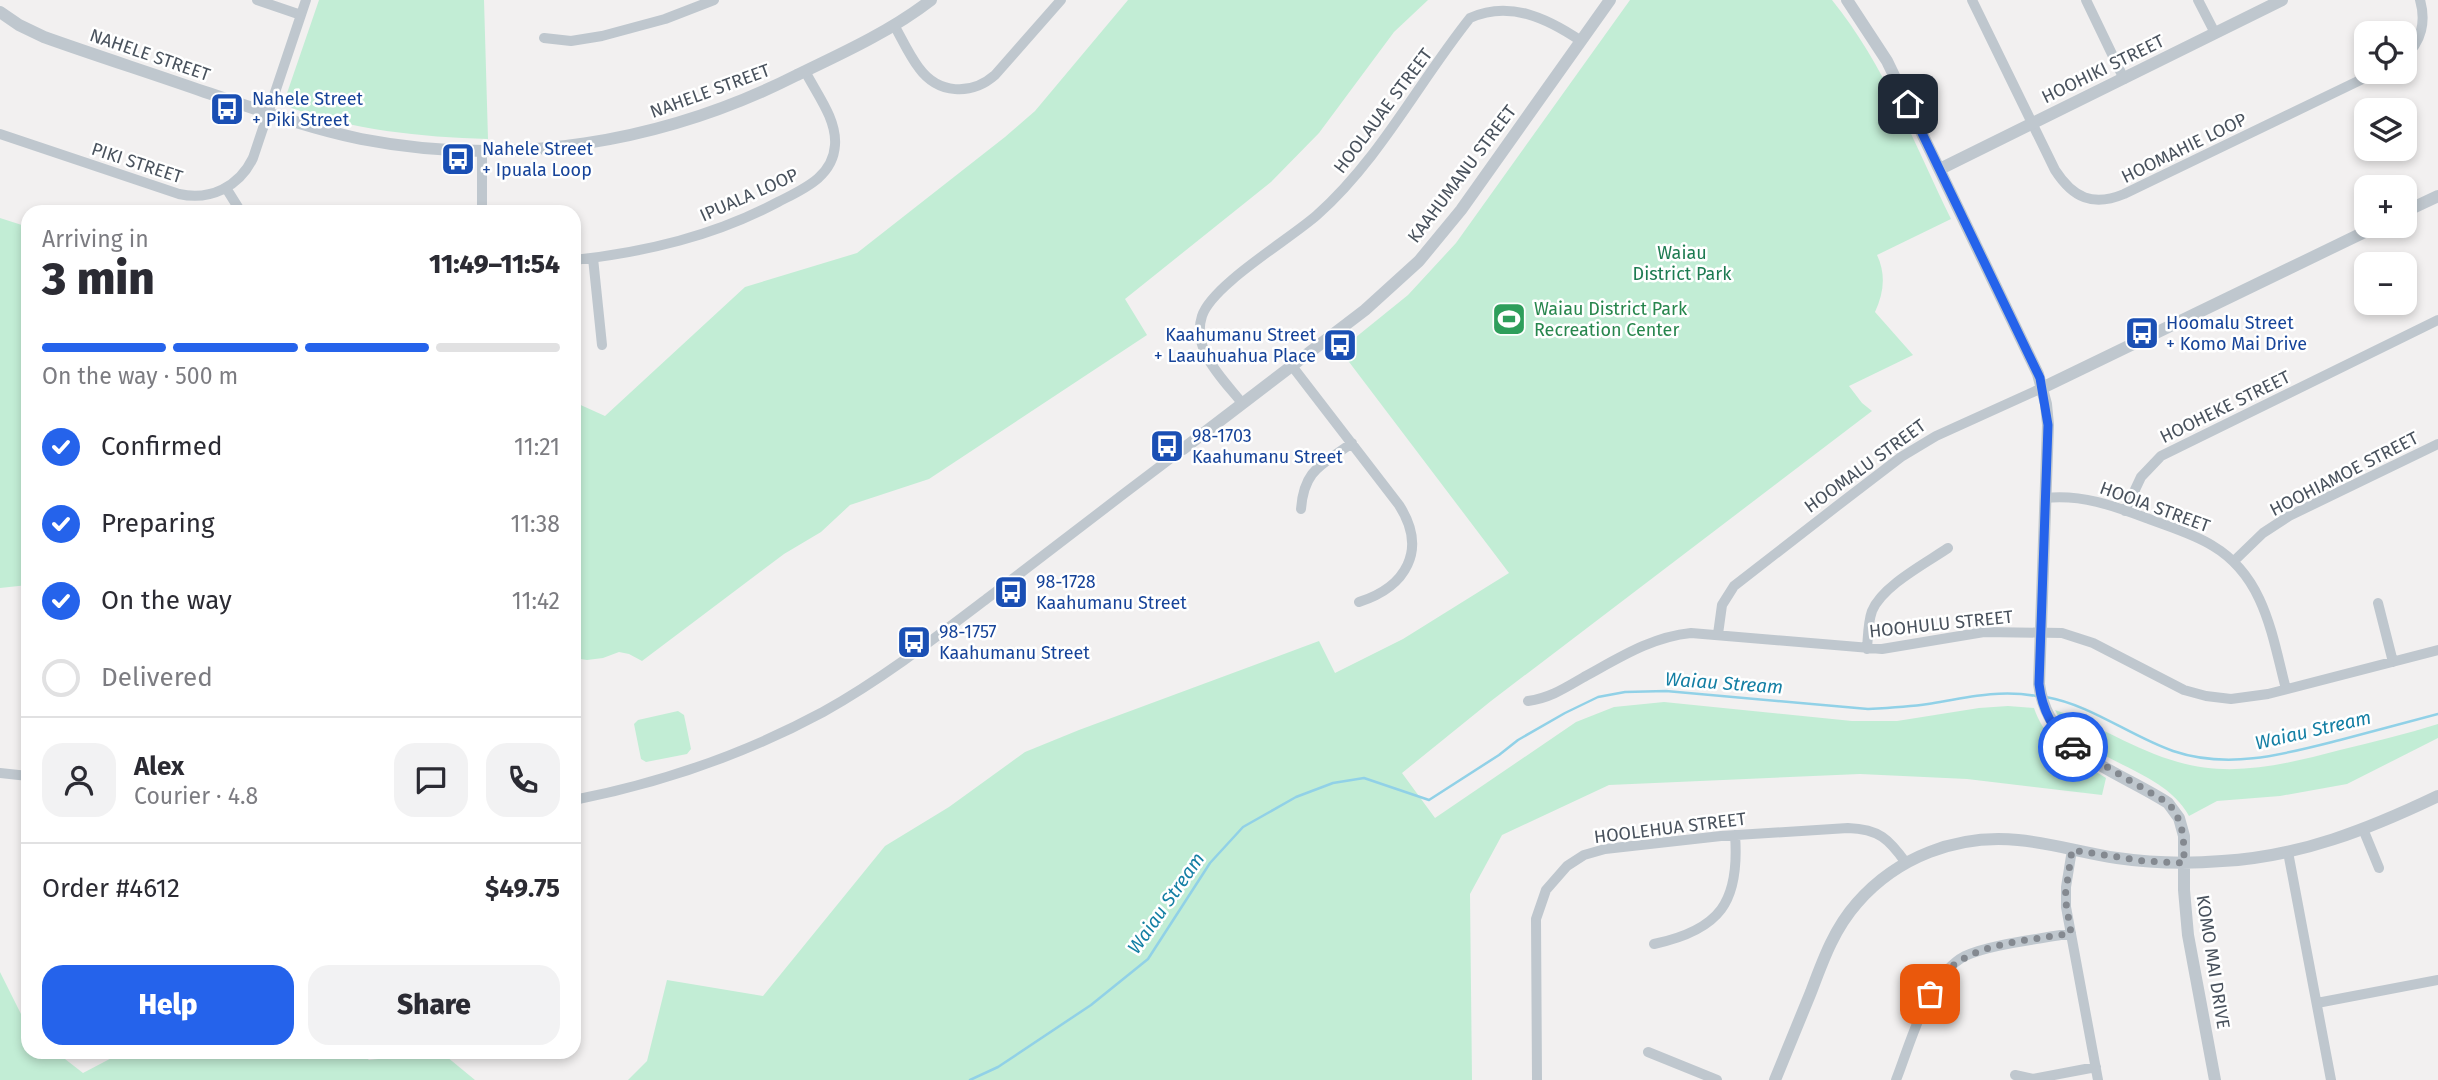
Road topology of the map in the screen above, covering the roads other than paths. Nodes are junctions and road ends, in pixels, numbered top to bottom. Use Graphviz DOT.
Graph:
graph roads {
  1 [pos="257,0"];
  2 [pos="306,0"];
  3 [pos="714,0"];
  4 [pos="931,0"];
  5 [pos="1061,0"];
  6 [pos="1609,0"];
  7 [pos="1847,0"];
  8 [pos="1972,0"];
  9 [pos="2086,0"];
  10 [pos="2198,0"];
  11 [pos="2282,0"];
  12 [pos="2420,0"];
  13 [pos="0,12"];
  14 [pos="301,15"];
  15 [pos="894,25"];
  16 [pos="2215,33"];
  17 [pos="544,38"];
  18 [pos="2417,40"];
  19 [pos="1581,41"];
  20 [pos="805,71"];
  21 [pos="2124,79"];
  22 [pos="2354,83"];
  23 [pos="268,113"];
  24 [pos="2033,124"];
  25 [pos="0,134"];
  26 [pos="482,151"];
  27 [pos="1940,169"];
  28 [pos="226,188"];
  29 [pos="2438,196"];
  30 [pos="237,205"];
  31 [pos="481,205"];
  32 [pos="2417,206"];
  33 [pos="2354,237"];
  34 [pos="593,258"];
  35 [pos="581,259"];
  36 [pos="2438,320"];
  37 [pos="602,345"];
  38 [pos="1292,366"];
  39 [pos="2042,388"];
  40 [pos="1242,403"];
  41 [pos="1352,443"];
  42 [pos="2438,444"];
  43 [pos="1183,449"];
  44 [pos="2045,498"];
  45 [pos="1301,509"];
  46 [pos="2125,511"];
  47 [pos="1948,548"];
  48 [pos="2234,561"];
  49 [pos="1359,603"];
  50 [pos="2378,603"];
  51 [pos="2040,632"];
  52 [pos="1718,634"];
  53 [pos="1867,649"];
  54 [pos="2438,650"];
  55 [pos="2393,662"];
  56 [pos="2286,689"];
  57 [pos="1528,701"];
  58 [pos="0,773"];
  59 [pos="21,775"];
  60 [pos="2438,796"];
  61 [pos="581,798"];
  62 [pos="2364,830"];
  63 [pos="1735,835"];
  64 [pos="2072,850"];
  65 [pos="2288,852"];
  66 [pos="1906,863"];
  67 [pos="2184,863"];
  68 [pos="2379,868"];
  69 [pos="2071,933"];
  70 [pos="1654,944"];
  71 [pos="2438,980"];
  72 [pos="2317,1003"];
  73 [pos="1648,1052"];
  74 [pos="2096,1067"];
  75 [pos="2015,1075"];
  76 [pos="1537,1080"];
  77 [pos="1717,1080"];
  78 [pos="1775,1080"];
  79 [pos="1896,1080"];
  80 [pos="2098,1080"];
  81 [pos="2215,1080"];
  82 [pos="2331,1080"];
  1 -- 14 [label="street"];
  2 -- 14 [label="street"];
  3 -- 17 [label="street"];
  4 -- 15 [label="street, NAHELE STREET"];
  5 -- 15 [label="street"];
  6 -- 19 [label="street, KAAHUMANU STREET"];
  7 -- 27 [label="street, KOMO MAI DRIVE"];
  8 -- 24 [label="street, HOOMAHIE LOOP"];
  9 -- 21 [label="street"];
  10 -- 16 [label="street"];
  11 -- 16 [label="street, HOOHIKI STREET"];
  12 -- 18 [label="street"];
  13 -- 23 [label="street, NAHELE STREET"];
  14 -- 23 [label="street"];
  15 -- 20 [label="street, NAHELE STREET"];
  16 -- 21 [label="street, HOOHIKI STREET"];
  19 -- 38 [label="street, KAAHUMANU STREET"];
  19 -- 40 [label="street, HOOLAUAE STREET"];
  20 -- 26 [label="street, NAHELE STREET"];
  20 -- 34 [label="street, IPUALA LOOP"];
  21 -- 24 [label="street, HOOHIKI STREET"];
  22 -- 24 [label="street, HOOMAHIE LOOP"];
  23 -- 26 [label="street, NAHELE STREET"];
  23 -- 28 [label="street"];
  24 -- 27 [label="street, HOOHIKI STREET"];
  25 -- 28 [label="street, PIKI STREET"];
  26 -- 31 [label="street"];
  27 -- 39 [label="street, KOMO MAI DRIVE"];
  28 -- 30 [label="street"];
  29 -- 32 [label="street"];
  33 -- 39 [label="street, HOOMALU STREET"];
  34 -- 35 [label="street, IPUALA LOOP"];
  34 -- 37 [label="street"];
  36 -- 46 [label="street, HOOHEKE STREET"];
  38 -- 40 [label="street, KAAHUMANU STREET"];
  38 -- 41 [label="street"];
  39 -- 44 [label="street, KOMO MAI DRIVE"];
  39 -- 52 [label="street, HOOMALU STREET"];
  40 -- 43 [label="street, KAAHUMANU STREET"];
  41 -- 45 [label="street"];
  41 -- 49 [label="street"];
  42 -- 48 [label="street, HOOHIAMOE STREET"];
  43 -- 61 [label="street, KAAHUMANU STREET"];
  44 -- 46 [label="street, HOOIA STREET"];
  44 -- 51 [label="street, KOMO MAI DRIVE"];
  46 -- 48 [label="street, HOOIA STREET"];
  47 -- 53 [label="street"];
  48 -- 56 [label="street, HOOIA STREET"];
  50 -- 55 [label="street"];
  51 -- 53 [label="street, HOOHULU STREET"];
  51 -- 56 [label="street, HOOHULU STREET"];
  51 -- 67 [label="street, KOMO MAI DRIVE"];
  52 -- 53 [label="street, HOOHULU STREET"];
  52 -- 57 [label="street, HOOHULU STREET"];
  54 -- 55 [label="street, HOOHULU STREET"];
  55 -- 56 [label="street, HOOHULU STREET"];
  58 -- 59 [label="street"];
  60 -- 62 [label="street"];
  62 -- 65 [label="street"];
  62 -- 68 [label="street"];
  63 -- 66 [label="street, HOOLEHUA STREET"];
  63 -- 70 [label="street"];
  63 -- 76 [label="street, HOOLEHUA STREET"];
  64 -- 66 [label="street"];
  64 -- 67 [label="street"];
  64 -- 69 [label="street"];
  65 -- 67 [label="street"];
  65 -- 72 [label="street"];
  66 -- 78 [label="street"];
  67 -- 81 [label="street, KOMO MAI DRIVE"];
  69 -- 74 [label="street"];
  69 -- 79 [label="street"];
  71 -- 72 [label="street"];
  72 -- 82 [label="street"];
  73 -- 77 [label="street"];
  74 -- 75 [label="street"];
  74 -- 80 [label="street"];
}
